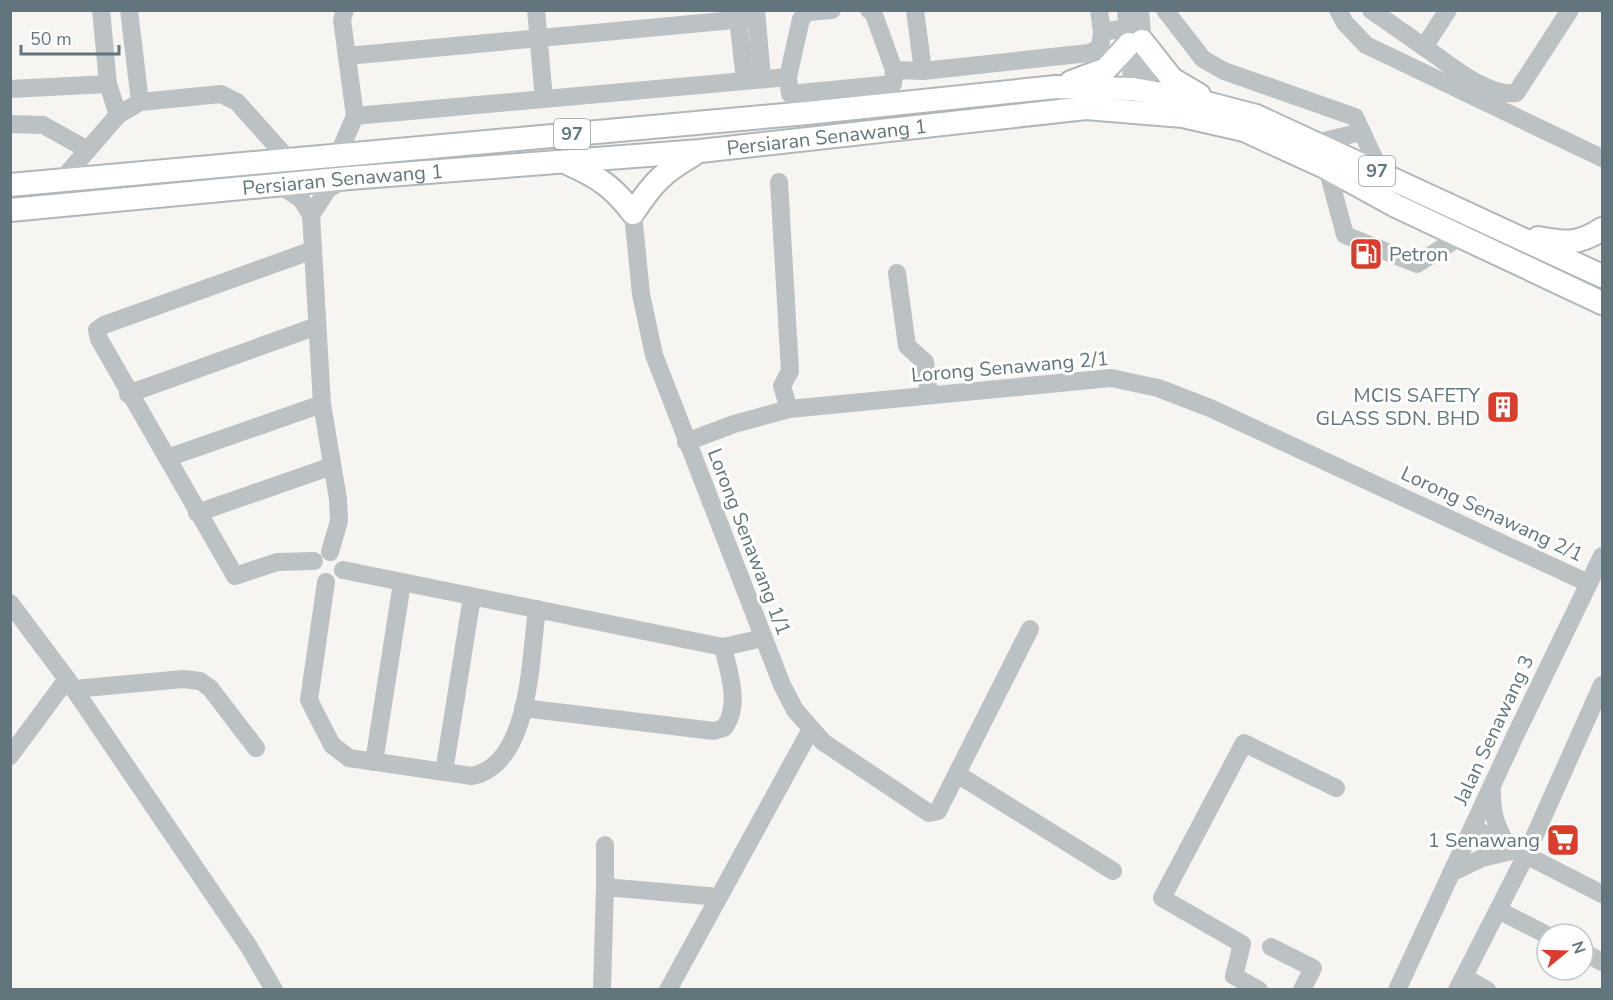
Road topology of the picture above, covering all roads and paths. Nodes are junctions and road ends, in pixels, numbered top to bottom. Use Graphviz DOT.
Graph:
graph roads {
  1 [pos="101,10"];
  2 [pos="129,10"];
  3 [pos="345,10"];
  4 [pos="536,10"];
  5 [pos="832,10"];
  6 [pos="869,10"];
  7 [pos="915,10"];
  8 [pos="1099,10"];
  9 [pos="1140,10"];
  10 [pos="1165,10"];
  11 [pos="1338,10"];
  12 [pos="1371,10"];
  13 [pos="1448,10"];
  14 [pos="1570,10"];
  15 [pos="750,16"];
  16 [pos="1131,31"];
  17 [pos="1102,32"];
  18 [pos="538,38"];
  19 [pos="1424,47"];
  20 [pos="347,56"];
  21 [pos="894,70"];
  22 [pos="924,71"];
  23 [pos="137,74"];
  24 [pos="788,77"];
  25 [pos="753,79"];
  26 [pos="107,80"];
  27 [pos="1056,87"];
  28 [pos="10,88"];
  29 [pos="883,95"];
  30 [pos="544,99"];
  31 [pos="1141,101"];
  32 [pos="141,102"];
  33 [pos="807,103"];
  34 [pos="1221,107"];
  35 [pos="118,116"];
  36 [pos="355,116"];
  37 [pos="10,124"];
  38 [pos="1361,132"];
  39 [pos="1316,143"];
  40 [pos="88,150"];
  41 [pos="700,151"];
  42 [pos="338,155"];
  43 [pos="1602,158"];
  44 [pos="289,160"];
  45 [pos="565,162"];
  46 [pos="1327,168"];
  47 [pos="1380,173"];
  48 [pos="349,178"];
  49 [pos="60,182"];
  50 [pos="779,182"];
  51 [pos="278,184"];
  52 [pos="10,185"];
  53 [pos="10,210"];
  54 [pos="633,213"];
  55 [pos="311,215"];
  56 [pos="1602,229"];
  57 [pos="1507,232"];
  58 [pos="1461,236"];
  59 [pos="313,250"];
  60 [pos="1601,272"];
  61 [pos="897,273"];
  62 [pos="1595,300"];
  63 [pos="318,326"];
  64 [pos="128,394"];
  65 [pos="929,396"];
  66 [pos="322,404"];
  67 [pos="789,409"];
  68 [pos="686,442"];
  69 [pos="167,458"];
  70 [pos="333,466"];
  71 [pos="197,513"];
  72 [pos="322,556"];
  73 [pos="1602,556"];
  74 [pos="343,570"];
  75 [pos="326,582"];
  76 [pos="402,583"];
  77 [pos="1588,583"];
  78 [pos="472,597"];
  79 [pos="10,603"];
  80 [pos="537,609"];
  81 [pos="1030,629"];
  82 [pos="763,638"];
  83 [pos="723,647"];
  84 [pos="70,684"];
  85 [pos="1602,689"];
  86 [pos="523,708"];
  87 [pos="811,729"];
  88 [pos="256,748"];
  89 [pos="10,756"];
  90 [pos="374,762"];
  91 [pos="444,772"];
  92 [pos="957,774"];
  93 [pos="1492,784"];
  94 [pos="1336,788"];
  95 [pos="1473,828"];
  96 [pos="605,845"];
  97 [pos="1517,850"];
  98 [pos="1113,872"];
  99 [pos="1451,873"];
  100 [pos="605,887"];
  101 [pos="1602,891"];
  102 [pos="719,897"];
  103 [pos="1498,910"];
  104 [pos="1535,929"];
  105 [pos="1271,947"];
  106 [pos="1461,984"];
  107 [pos="274,990"];
  108 [pos="602,990"];
  109 [pos="668,990"];
  110 [pos="1260,990"];
  111 [pos="1302,990"];
  112 [pos="1397,990"];
  113 [pos="1487,990"];
  1 -- 26 [label="street"];
  2 -- 23 [label="street"];
  3 -- 20 [label="street"];
  4 -- 18 [label="street"];
  5 -- 24 [label="street"];
  6 -- 21 [label="street"];
  7 -- 22 [label="street"];
  8 -- 17 [label="street"];
  9 -- 16 [label="street"];
  10 -- 38 [label="street"];
  11 -- 43 [label="street"];
  12 -- 19 [label="street"];
  13 -- 19 [label="street"];
  14 -- 19 [label="street"];
  15 -- 18 [label="street"];
  15 -- 25 [label="street"];
  16 -- 17 [label="street"];
  16 -- 27 [label="main road"];
  16 -- 31 [label="street"];
  16 -- 34 [label="main road"];
  17 -- 22 [label="street"];
  18 -- 20 [label="street"];
  18 -- 30 [label="street"];
  20 -- 36 [label="street"];
  21 -- 22 [label="street"];
  21 -- 29 [label="street"];
  23 -- 26 [label="street"];
  23 -- 32 [label="street"];
  24 -- 25 [label="street"];
  24 -- 33 [label="street"];
  25 -- 30 [label="street"];
  26 -- 28 [label="street"];
  26 -- 35 [label="street"];
  27 -- 29 [label="main road, Persiaran Senawang 1 / 97"];
  27 -- 31 [label="main road, Persiaran Senawang 1 / 97"];
  29 -- 33 [label="main road, Persiaran Senawang 1 / 97"];
  30 -- 36 [label="street"];
  31 -- 34 [label="main road, Persiaran Senawang 1 / 97"];
  31 -- 41 [label="main road, Persiaran Senawang 1 / 97"];
  31 -- 46 [label="main road, Persiaran Senawang 1 / 97"];
  32 -- 35 [label="street"];
  32 -- 44 [label="street"];
  33 -- 42 [label="main road, Persiaran Senawang 1 / 97"];
  34 -- 39 [label="main road, Persiaran Senawang 1 / 97"];
  35 -- 40 [label="street"];
  36 -- 42 [label="street"];
  37 -- 40 [label="street"];
  38 -- 39 [label="street"];
  38 -- 47 [label="street"];
  39 -- 47 [label="main road, Persiaran Senawang 1 / 97"];
  40 -- 49 [label="street"];
  41 -- 45 [label="main road, Persiaran Senawang 1 / 97"];
  41 -- 54 [label="main road"];
  42 -- 44 [label="main road, Persiaran Senawang 1 / 97"];
  44 -- 49 [label="main road, Persiaran Senawang 1 / 97"];
  45 -- 48 [label="main road, Persiaran Senawang 1 / 97"];
  45 -- 54 [label="main road"];
  46 -- 58 [label="main road, Persiaran Senawang 1 / 97"];
  46 -- 58 [label="street"];
  47 -- 57 [label="main road, Persiaran Senawang 1 / 97"];
  48 -- 51 [label="main road, Persiaran Senawang 1 / 97"];
  48 -- 55 [label="street"];
  49 -- 52 [label="main road, Persiaran Senawang 1 / 97"];
  50 -- 67 [label="street"];
  51 -- 53 [label="main road, Persiaran Senawang 1 / 97"];
  51 -- 55 [label="street"];
  54 -- 68 [label="street, Lorong Senawang 1/1"];
  55 -- 59 [label="street"];
  56 -- 57 [label="main road"];
  57 -- 60 [label="main road, Persiaran Senawang 1 / 97"];
  58 -- 62 [label="main road, Persiaran Senawang 1 / 97"];
  59 -- 63 [label="street"];
  59 -- 64 [label="street"];
  60 -- 62 [label="main road"];
  61 -- 65 [label="street"];
  63 -- 64 [label="street"];
  63 -- 66 [label="street"];
  64 -- 69 [label="street"];
  65 -- 67 [label="street, Lorong Senawang 2/1"];
  65 -- 77 [label="street, Lorong Senawang 2/1"];
  66 -- 69 [label="street"];
  66 -- 70 [label="street"];
  67 -- 68 [label="street, Lorong Senawang 2/1"];
  68 -- 82 [label="street, Lorong Senawang 1/1"];
  69 -- 71 [label="street"];
  70 -- 71 [label="street"];
  70 -- 72 [label="street"];
  71 -- 72 [label="street"];
  72 -- 74 [label="street"];
  72 -- 75 [label="street"];
  73 -- 77 [label="street, Jalan Senawang 3"];
  74 -- 75 [label="street"];
  74 -- 76 [label="street"];
  75 -- 90 [label="street"];
  76 -- 78 [label="street"];
  76 -- 90 [label="street"];
  77 -- 93 [label="street, Jalan Senawang 3"];
  78 -- 80 [label="street"];
  78 -- 91 [label="street"];
  79 -- 84 [label="street"];
  80 -- 83 [label="street"];
  80 -- 86 [label="street"];
  81 -- 92 [label="street"];
  82 -- 83 [label="street"];
  82 -- 87 [label="street, Lorong Senawang 1/1"];
  83 -- 86 [label="street"];
  84 -- 88 [label="street"];
  84 -- 89 [label="street"];
  84 -- 107 [label="street"];
  85 -- 97 [label="street"];
  86 -- 91 [label="street"];
  87 -- 92 [label="street, Lorong Senawang 1/1"];
  87 -- 102 [label="street"];
  90 -- 91 [label="street"];
  92 -- 98 [label="street"];
  93 -- 95 [label="street, Jalan Senawang 3"];
  93 -- 97 [label="street"];
  94 -- 110 [label="street"];
  95 -- 97 [label="street"];
  95 -- 99 [label="street, Jalan Senawang 3"];
  96 -- 100 [label="street"];
  97 -- 99 [label="street"];
  97 -- 101 [label="street"];
  97 -- 103 [label="street"];
  99 -- 112 [label="street, Jalan Senawang 3"];
  100 -- 102 [label="street"];
  100 -- 108 [label="street"];
  102 -- 109 [label="street"];
  103 -- 104 [label="street"];
  103 -- 106 [label="street"];
  105 -- 111 [label="street"];
  106 -- 113 [label="street"];
}
